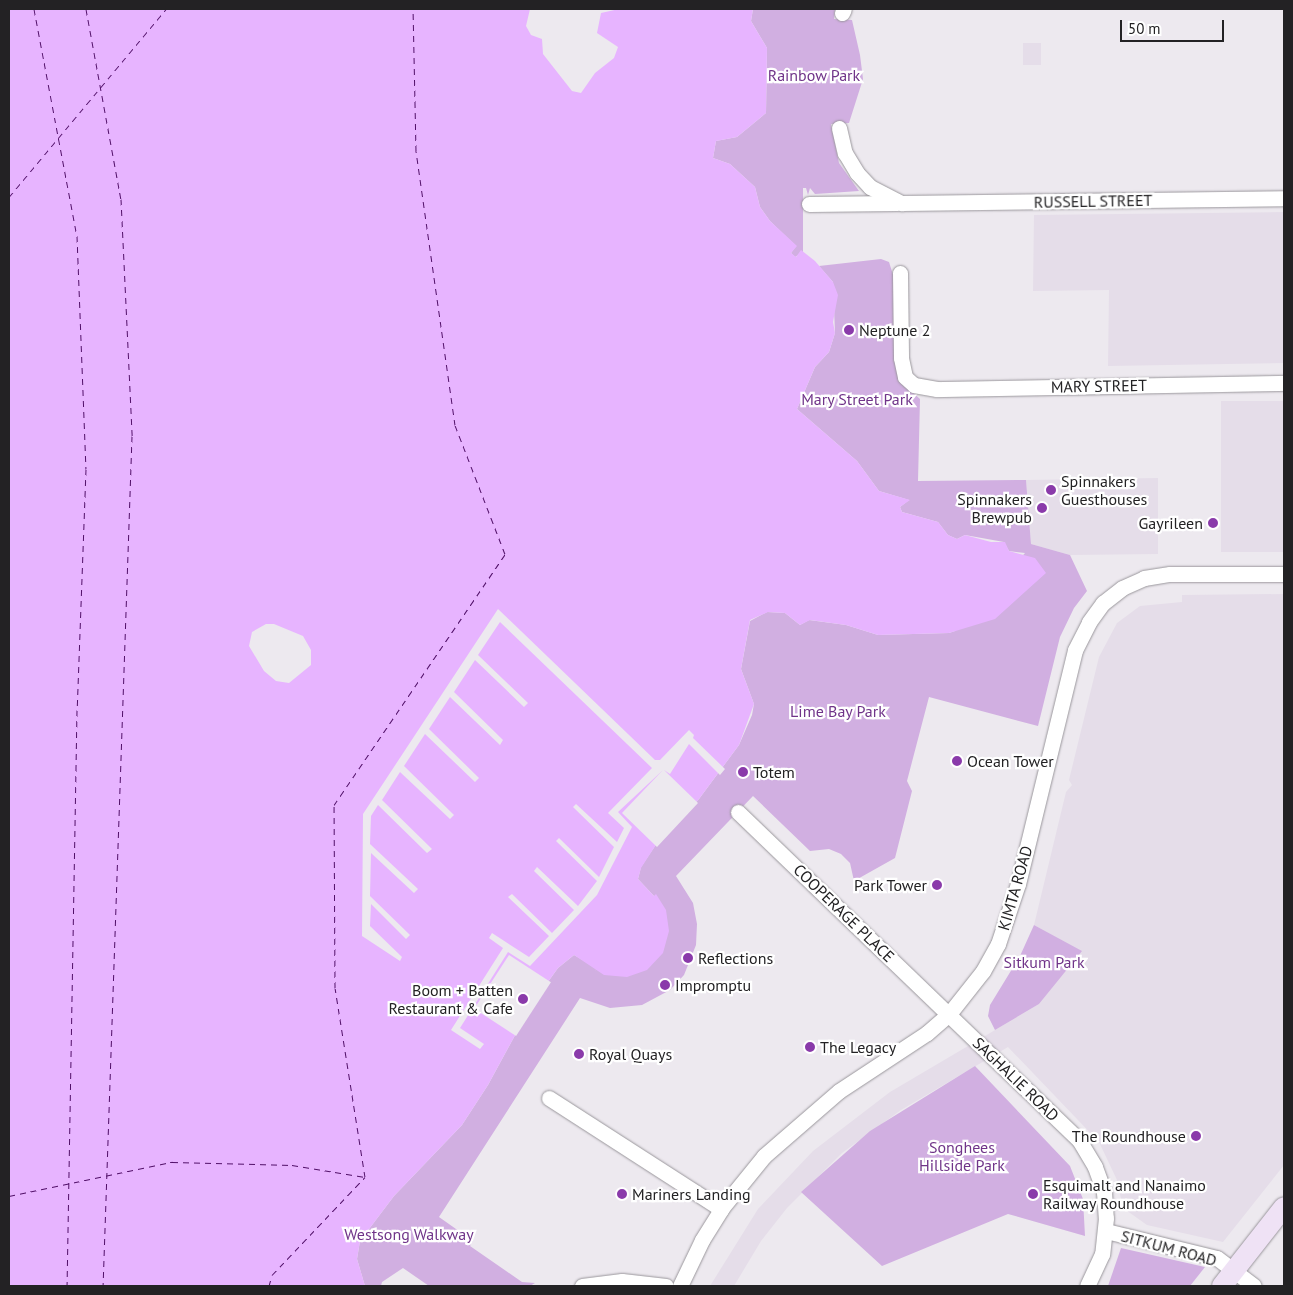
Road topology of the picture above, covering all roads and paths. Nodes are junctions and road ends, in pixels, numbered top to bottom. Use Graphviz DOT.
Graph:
graph roads {
  1 [pos="839,128"];
  2 [pos="1284,198"];
  3 [pos="902,203"];
  4 [pos="809,204"];
  5 [pos="900,273"];
  6 [pos="1284,383"];
  7 [pos="1284,574"];
  8 [pos="738,812"];
  9 [pos="949,1014"];
  10 [pos="549,1098"];
  11 [pos="1284,1207"];
  12 [pos="721,1209"];
  13 [pos="1106,1231"];
  14 [pos="1235,1270"];
  15 [pos="582,1286"];
  16 [pos="666,1286"];
  17 [pos="680,1286"];
  18 [pos="1087,1286"];
  19 [pos="1222,1286"];
  20 [pos="1254,1286"];
  1 -- 3 [label="street, RUSSELL STREET"];
  2 -- 3 [label="street, RUSSELL STREET"];
  3 -- 4 [label="street, RUSSELL STREET"];
  5 -- 6 [label="street, MARY STREET"];
  7 -- 9 [label="street, KIMTA ROAD"];
  8 -- 9 [label="street, COOPERAGE PLACE"];
  9 -- 12 [label="street, KIMTA ROAD"];
  9 -- 13 [label="street, SAGHALIE ROAD"];
  10 -- 12 [label="street"];
  11 -- 14 [label="main road"];
  12 -- 17 [label="street, KIMTA ROAD"];
  13 -- 14 [label="street, SITKUM ROAD"];
  13 -- 18 [label="street, SAGHALIE ROAD"];
  14 -- 19 [label="main road"];
  14 -- 20 [label="street, SITKUM ROAD"];
  15 -- 16 [label="street"];
}
